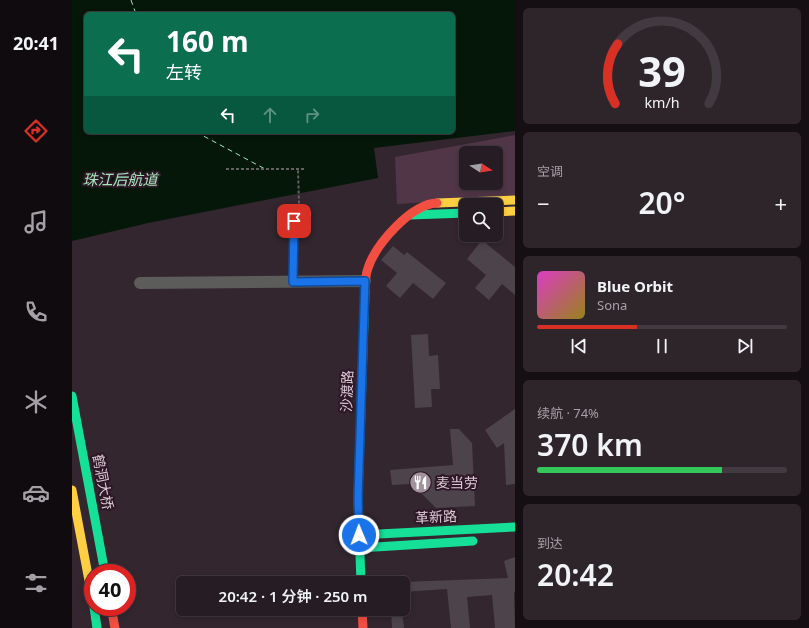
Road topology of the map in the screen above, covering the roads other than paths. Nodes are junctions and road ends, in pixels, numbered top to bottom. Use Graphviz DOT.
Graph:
graph roads {
  1 [pos="515,200"];
  2 [pos="515,211"];
  3 [pos="503,212"];
  4 [pos="459,213"];
  5 [pos="410,215"];
  6 [pos="294,221"];
  7 [pos="365,281"];
  8 [pos="293,282"];
  9 [pos="140,283"];
  10 [pos="72,396"];
  11 [pos="72,490"];
  12 [pos="515,527"];
  13 [pos="359,535"];
  14 [pos="484,540"];
  15 [pos="359,548"];
  16 [pos="86,564"];
  17 [pos="104,564"];
  18 [pos="361,576"];
  19 [pos="95,616"];
  20 [pos="113,616"];
  21 [pos="362,616"];
  22 [pos="97,628"];
  23 [pos="115,628"];
  24 [pos="363,628"];
  1 -- 5 [label="street, 沙渡路"];
  2 -- 3 [label="street"];
  4 -- 5 [label="street"];
  5 -- 7 [label="street, 沙渡路"];
  6 -- 8 [label="lane"];
  7 -- 8 [label="street"];
  7 -- 13 [label="street, 沙渡路"];
  8 -- 9 [label="street"];
  10 -- 17 [label="street, 鹤洞大桥"];
  11 -- 16 [label="street"];
  12 -- 13 [label="street, 革新路"];
  13 -- 15 [label="street, 沙渡路"];
  14 -- 15 [label="street, 革新路"];
  15 -- 18 [label="street, 沙渡路"];
  19 -- 22 [label="street"];
  20 -- 23 [label="street"];
  21 -- 24 [label="street"];
}
